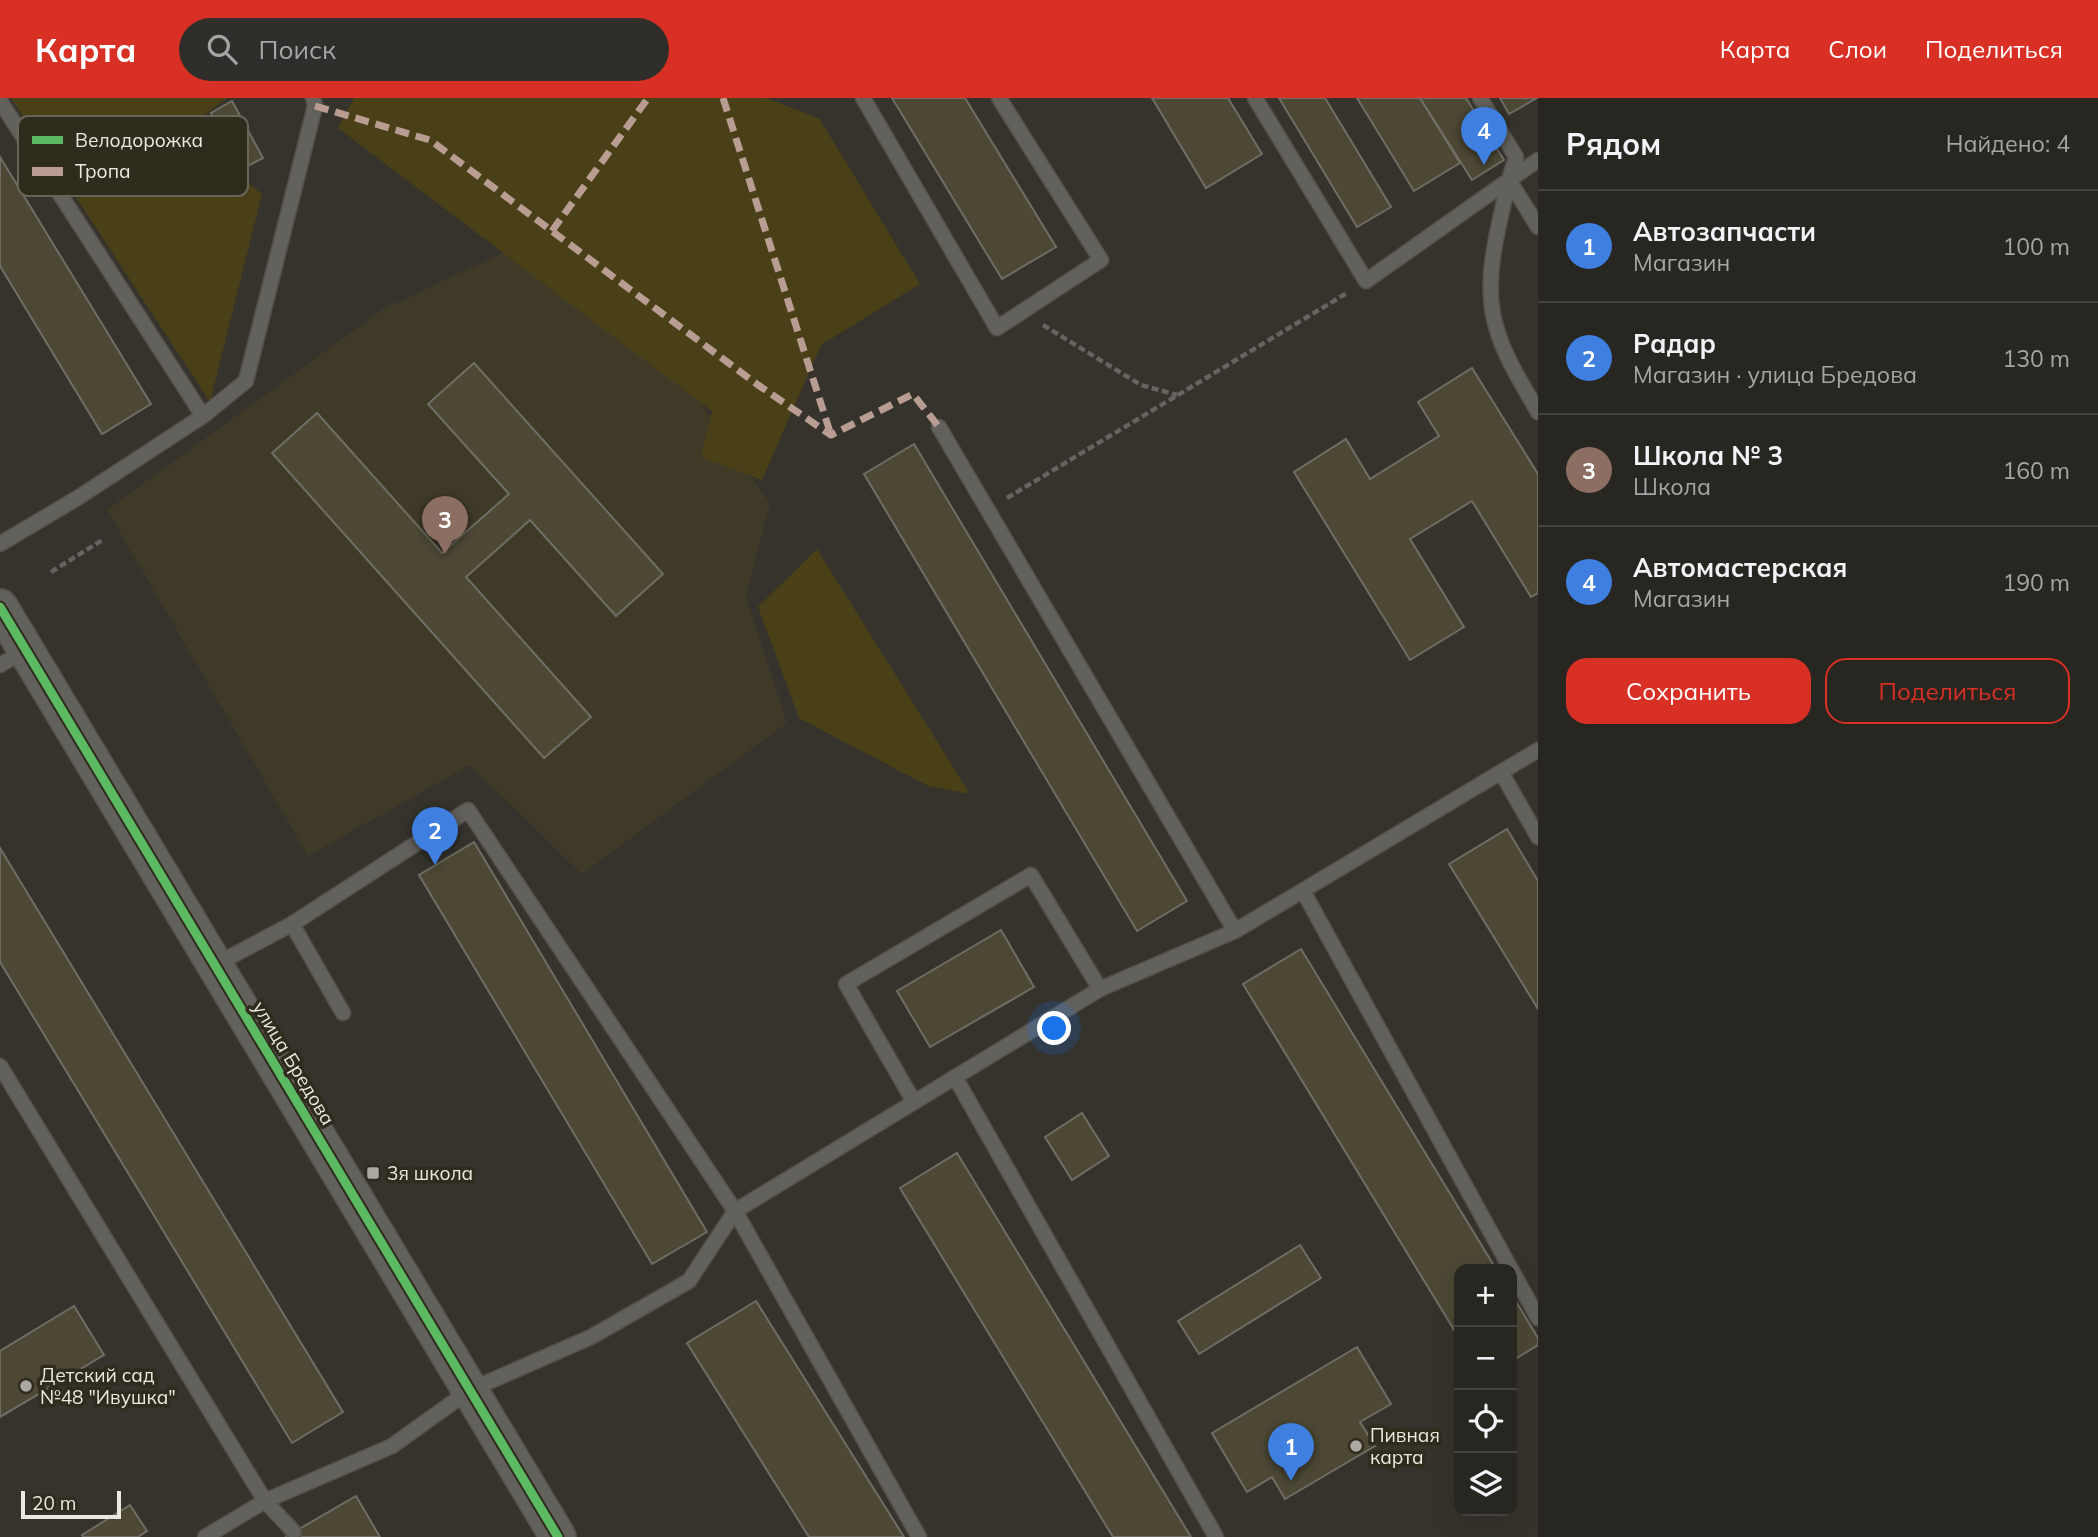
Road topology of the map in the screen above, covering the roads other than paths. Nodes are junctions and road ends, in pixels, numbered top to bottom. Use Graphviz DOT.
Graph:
graph roads {
  1 [pos="313,98"];
  2 [pos="863,98"];
  3 [pos="999,98"];
  4 [pos="1255,98"];
  5 [pos="1480,98"];
  6 [pos="0,101"];
  7 [pos="18,129"];
  8 [pos="1538,160"];
  9 [pos="1509,180"];
  10 [pos="61,196"];
  11 [pos="1538,226"];
  12 [pos="1538,412"];
  13 [pos="203,416"];
  14 [pos="939,427"];
  15 [pos="0,544"];
  16 [pos="0,607"];
  17 [pos="13,657"];
  18 [pos="1538,751"];
  19 [pos="1501,772"];
  20 [pos="1538,837"];
  21 [pos="1303,891"];
  22 [pos="292,924"];
  23 [pos="1235,931"];
  24 [pos="215,965"];
  25 [pos="1100,989"];
  26 [pos="343,1013"];
  27 [pos="0,1066"];
  28 [pos="955,1077"];
  29 [pos="914,1102"];
  30 [pos="734,1211"];
  31 [pos="1508,1264"];
  32 [pos="1517,1281"];
  33 [pos="1538,1318"];
  34 [pos="470,1390"];
  35 [pos="265,1501"];
  36 [pos="294,1532"];
  37 [pos="205,1537"];
  38 [pos="558,1537"];
  39 [pos="919,1537"];
  40 [pos="1216,1537"];
  1 -- 13 [label="lane"];
  2 -- 3 [label="lane"];
  4 -- 9 [label="lane"];
  5 -- 9 [label="lane"];
  6 -- 7 [label="lane"];
  8 -- 9 [label="lane"];
  9 -- 11 [label="lane"];
  9 -- 12 [label="lane"];
  10 -- 13 [label="lane"];
  13 -- 15 [label="lane"];
  14 -- 23 [label="lane"];
  16 -- 17 [label="street, улица Бредова"];
  17 -- 24 [label="street, улица Бредова"];
  18 -- 19 [label="lane"];
  19 -- 20 [label="lane"];
  19 -- 21 [label="lane"];
  21 -- 23 [label="lane"];
  21 -- 31 [label="lane"];
  22 -- 24 [label="lane"];
  22 -- 26 [label="lane"];
  22 -- 30 [label="lane"];
  23 -- 25 [label="lane"];
  24 -- 34 [label="street, улица Бредова"];
  25 -- 28 [label="lane"];
  25 -- 29 [label="lane"];
  27 -- 35 [label="lane"];
  28 -- 29 [label="lane"];
  28 -- 40 [label="lane"];
  29 -- 30 [label="lane"];
  30 -- 34 [label="lane"];
  30 -- 39 [label="lane"];
  32 -- 33 [label="lane"];
  34 -- 35 [label="lane"];
  34 -- 38 [label="street, улица Бредова"];
  35 -- 36 [label="lane"];
  35 -- 37 [label="lane"];
}
